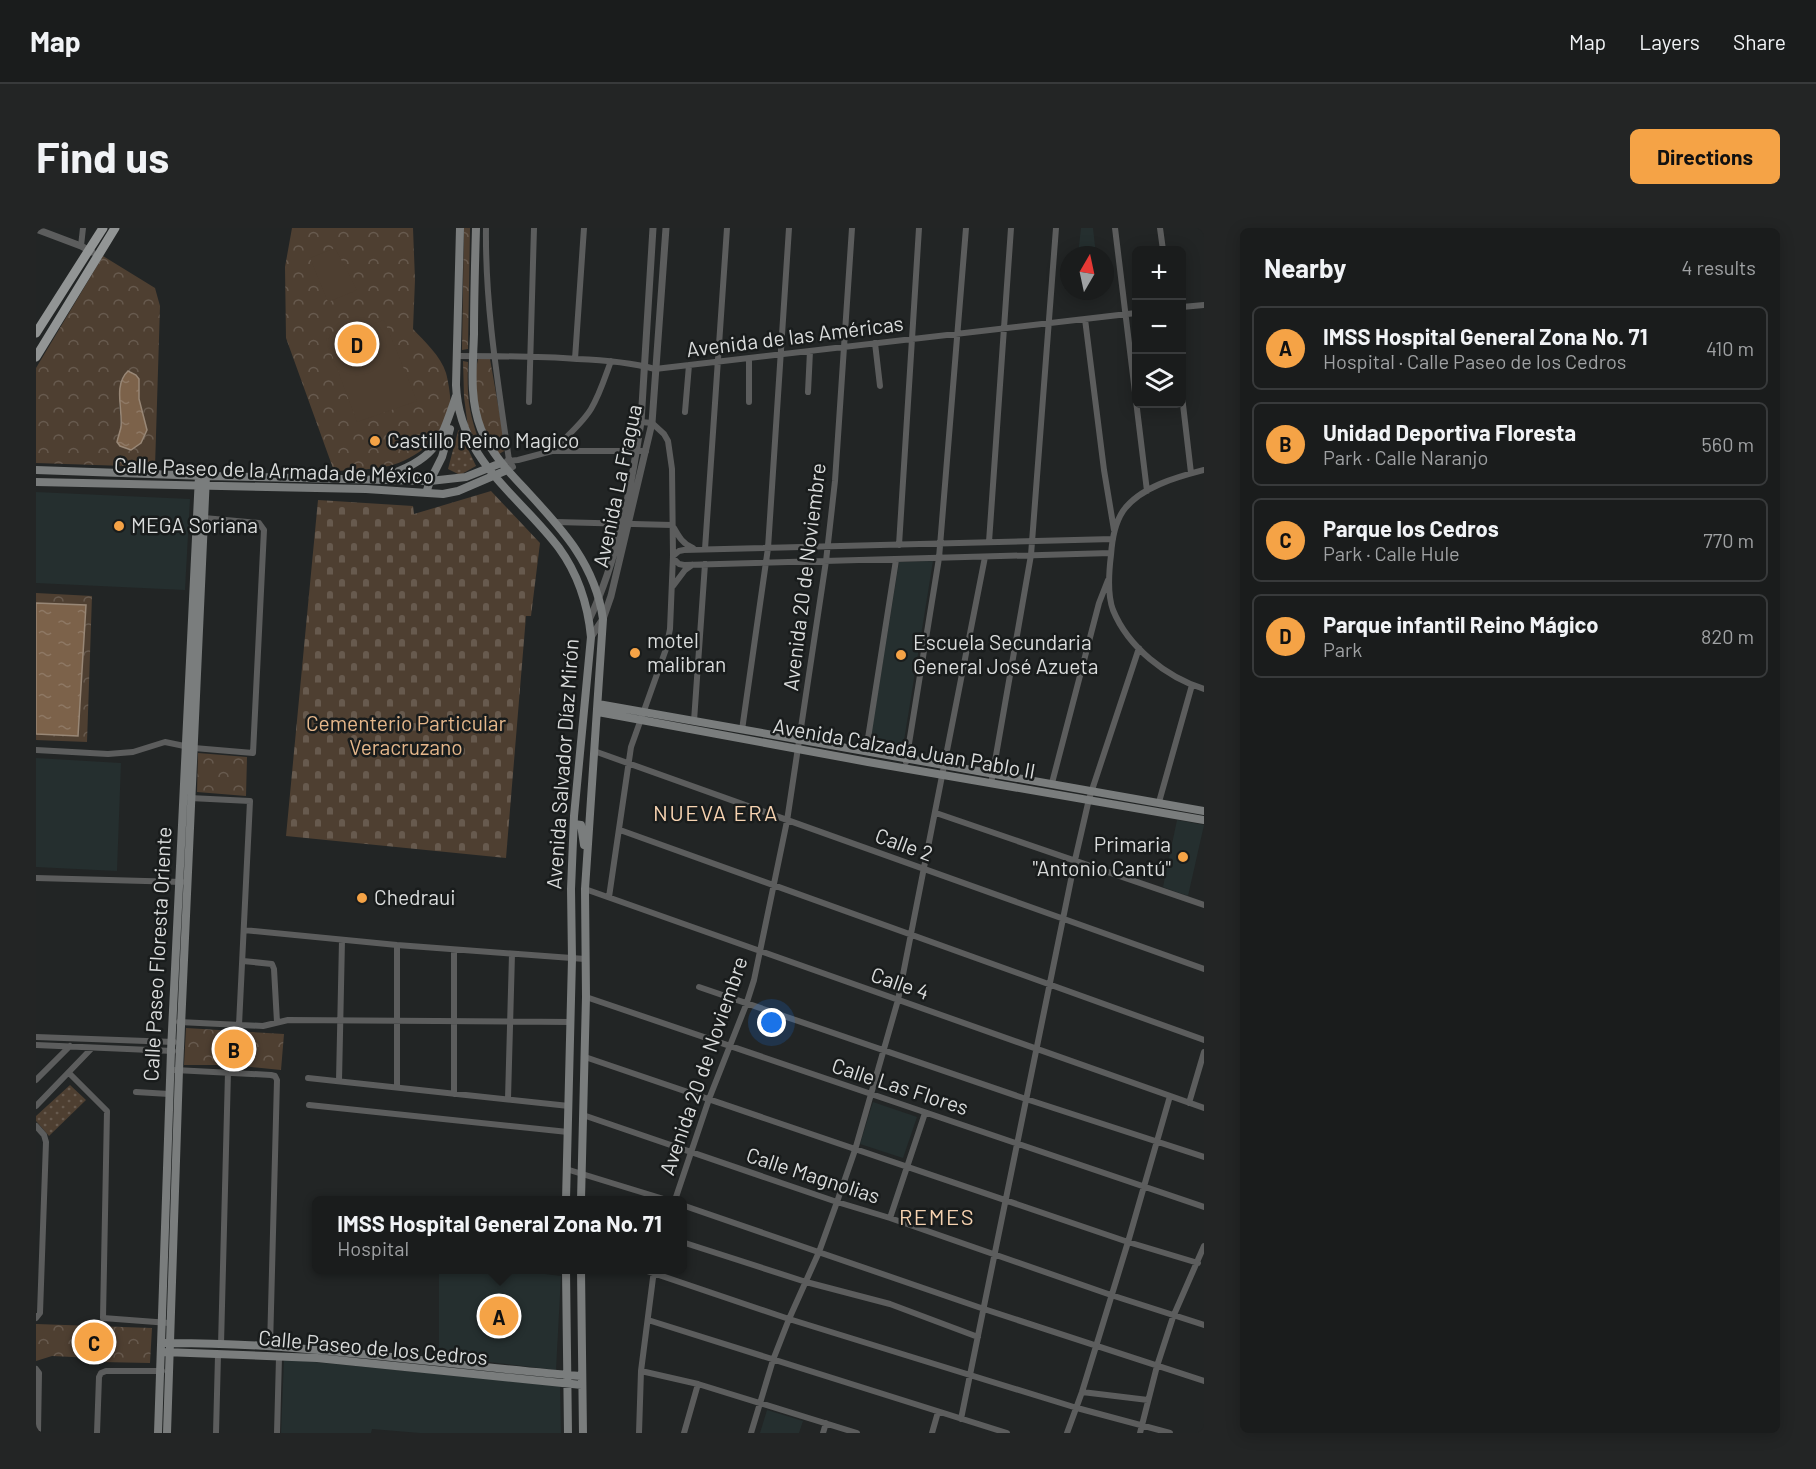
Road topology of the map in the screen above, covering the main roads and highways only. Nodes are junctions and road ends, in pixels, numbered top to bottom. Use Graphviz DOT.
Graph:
graph roads {
  1 [pos="103,228"];
  2 [pos="115,228"];
  3 [pos="460,228"];
  4 [pos="476,228"];
  5 [pos="89,251"];
  6 [pos="36,333"];
  7 [pos="36,357"];
  8 [pos="457,395"];
  9 [pos="452,411"];
  10 [pos="508,465"];
  11 [pos="487,468"];
  12 [pos="36,470"];
  13 [pos="119,473"];
  14 [pos="158,474"];
  15 [pos="203,476"];
  16 [pos="494,476"];
  17 [pos="376,479"];
  18 [pos="430,481"];
  19 [pos="36,482"];
  20 [pos="119,484"];
  21 [pos="158,485"];
  22 [pos="202,486"];
  23 [pos="426,493"];
  24 [pos="598,708"];
  25 [pos="641,716"];
  26 [pos="190,747"];
  27 [pos="1091,795"];
  28 [pos="1204,811"];
  29 [pos="1204,820"];
  30 [pos="574,824"];
  31 [pos="588,849"];
  32 [pos="175,1070"];
  33 [pos="566,1196"];
  34 [pos="581,1196"];
  35 [pos="168,1228"];
  36 [pos="566,1274"];
  37 [pos="581,1274"];
  38 [pos="165,1348"];
  39 [pos="243,1351"];
  40 [pos="164,1371"];
  41 [pos="566,1380"];
  42 [pos="582,1381"];
  43 [pos="158,1433"];
  44 [pos="166,1433"];
  45 [pos="568,1433"];
  46 [pos="583,1433"];
  1 -- 5 [label="main road"];
  2 -- 5 [label="main road"];
  3 -- 8 [label="main road, Avenida Salvador Díaz Mirón"];
  4 -- 10 [label="main road, Avenida Salvador Díaz Mirón"];
  5 -- 6 [label="main road"];
  5 -- 7 [label="main road"];
  8 -- 9 [label="main road"];
  8 -- 11 [label="main road, Avenida Salvador Díaz Mirón"];
  9 -- 17 [label="main road"];
  9 -- 18 [label="main road"];
  10 -- 11 [label="main road, Calle Paseo de la Armada de México"];
  10 -- 16 [label="main road, Calle Paseo de la Armada de México"];
  10 -- 24 [label="main road, Avenida Salvador Díaz Mirón"];
  11 -- 16 [label="main road, Avenida Salvador Díaz Mirón"];
  11 -- 18 [label="main road, Calle Paseo de la Armada de México"];
  12 -- 13 [label="main road, Calle Paseo de la Armada de México"];
  13 -- 14 [label="main road, Calle Paseo de la Armada de México"];
  13 -- 20 [label="main road"];
  14 -- 15 [label="main road, Calle Paseo de la Armada de México"];
  14 -- 21 [label="main road"];
  15 -- 17 [label="main road, Calle Paseo de la Armada de México"];
  15 -- 22 [label="main road, Calle Paseo Floresta Oriente"];
  16 -- 23 [label="main road, Calle Paseo de la Armada de México"];
  16 -- 30 [label="main road, Avenida Salvador Díaz Mirón"];
  17 -- 18 [label="main road, Calle Paseo de la Armada de México"];
  18 -- 23 [label="main road"];
  19 -- 20 [label="main road, Calle Paseo de la Armada de México"];
  20 -- 21 [label="main road, Calle Paseo de la Armada de México"];
  21 -- 22 [label="main road, Calle Paseo de la Armada de México"];
  22 -- 23 [label="main road, Calle Paseo de la Armada de México"];
  22 -- 26 [label="main road, Calle Paseo Floresta Oriente"];
  22 -- 26 [label="main road, Calle Paseo Floresta Oriente"];
  24 -- 25 [label="main road, Avenida Calzada Juan Pablo II"];
  24 -- 31 [label="main road, Avenida Salvador Díaz Mirón"];
  25 -- 27 [label="main road, Avenida Calzada Juan Pablo II"];
  25 -- 27 [label="main road, Avenida Calzada Juan Pablo II"];
  26 -- 32 [label="main road, Calle Paseo Floresta Oriente"];
  27 -- 28 [label="main road, Avenida Calzada Juan Pablo II"];
  27 -- 29 [label="main road, Avenida Calzada Juan Pablo II"];
  30 -- 31 [label="main road"];
  30 -- 33 [label="main road, Avenida Salvador Díaz Mirón"];
  31 -- 34 [label="main road, Avenida Salvador Díaz Mirón"];
  32 -- 35 [label="main road, Calle Paseo Floresta Oriente"];
  32 -- 35 [label="main road, Calle Paseo Floresta Oriente"];
  35 -- 38 [label="main road, Calle Paseo Floresta Oriente"];
  36 -- 41 [label="main road"];
  37 -- 42 [label="main road"];
  38 -- 39 [label="main road, Calle Paseo de los Cedros"];
  38 -- 39 [label="main road, Calle Paseo de los Cedros"];
  38 -- 40 [label="main road, Calle Paseo Floresta Oriente"];
  39 -- 41 [label="main road, Calle Paseo de los Cedros"];
  39 -- 41 [label="main road, Calle Paseo de los Cedros"];
  40 -- 43 [label="main road, Calle Paseo Floresta Oriente"];
  40 -- 44 [label="main road, Calle Paseo Floresta Oriente"];
  41 -- 42 [label="main road, Calle Paseo de los Cedros"];
  41 -- 45 [label="main road"];
  42 -- 46 [label="main road"];
}
